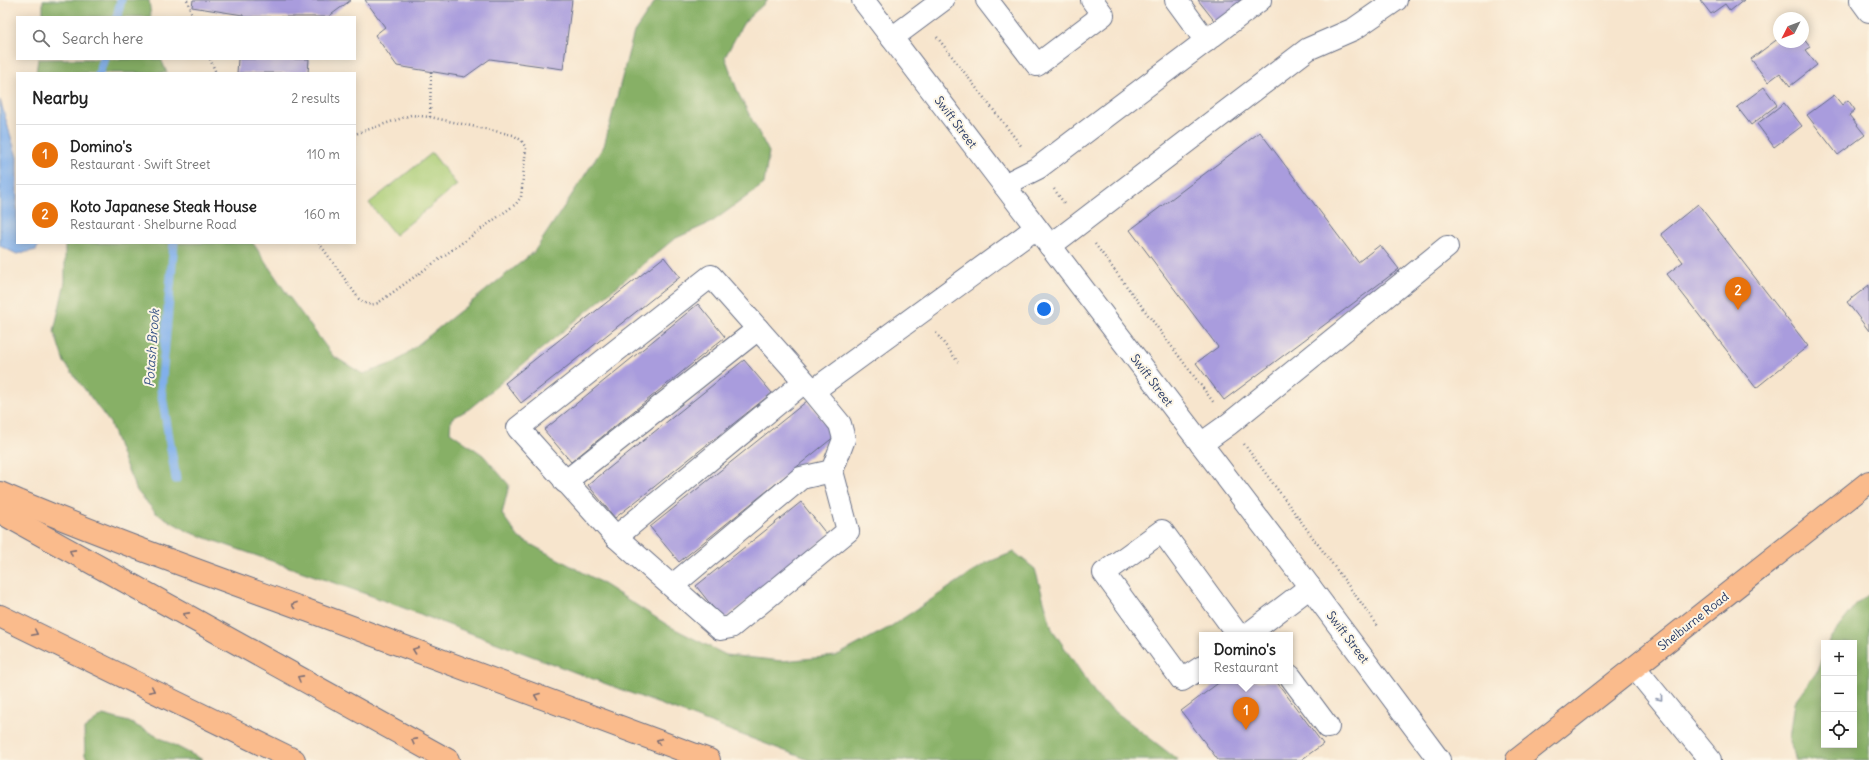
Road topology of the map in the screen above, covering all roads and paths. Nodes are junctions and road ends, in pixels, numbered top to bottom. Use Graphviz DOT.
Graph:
graph roads {
  1 [pos="187,0"];
  2 [pos="863,0"];
  3 [pos="943,0"];
  4 [pos="987,0"];
  5 [pos="1092,0"];
  6 [pos="1176,0"];
  7 [pos="1260,0"];
  8 [pos="1396,0"];
  9 [pos="1861,0"];
  10 [pos="1869,11"];
  11 [pos="193,16"];
  12 [pos="921,17"];
  13 [pos="892,38"];
  14 [pos="1206,42"];
  15 [pos="210,60"];
  16 [pos="431,70"];
  17 [pos="216,72"];
  18 [pos="430,117"];
  19 [pos="356,134"];
  20 [pos="1038,168"];
  21 [pos="1004,185"];
  22 [pos="1080,223"];
  23 [pos="1036,228"];
  24 [pos="320,244"];
  25 [pos="1050,246"];
  26 [pos="1447,247"];
  27 [pos="920,312"];
  28 [pos="758,329"];
  29 [pos="958,362"];
  30 [pos="808,387"];
  31 [pos="1229,424"];
  32 [pos="1201,444"];
  33 [pos="832,471"];
  34 [pos="565,482"];
  35 [pos="1869,482"];
  36 [pos="0,493"];
  37 [pos="0,512"];
  38 [pos="616,537"];
  39 [pos="672,586"];
  40 [pos="1310,587"];
  41 [pos="0,616"];
  42 [pos="1378,626"];
  43 [pos="1248,632"];
  44 [pos="1253,632"];
  45 [pos="1635,668"];
  46 [pos="1199,669"];
  47 [pos="1293,680"];
  48 [pos="1328,727"];
  49 [pos="294,760"];
  50 [pos="448,760"];
  51 [pos="709,760"];
  52 [pos="1439,760"];
  53 [pos="1517,760"];
  54 [pos="1710,760"];
  1 -- 11 [label="path"];
  2 -- 13 [label="street, Swift Street"];
  3 -- 12 [label="street"];
  4 -- 5 [label="street"];
  6 -- 14 [label="street"];
  7 -- 14 [label="street"];
  8 -- 22 [label="street"];
  9 -- 10 [label="street"];
  12 -- 13 [label="street"];
  12 -- 20 [label="path"];
  13 -- 21 [label="street, Swift Street"];
  14 -- 20 [label="street"];
  15 -- 17 [label="path"];
  16 -- 18 [label="path"];
  18 -- 19 [label="path"];
  18 -- 24 [label="path"];
  20 -- 21 [label="street"];
  20 -- 22 [label="path"];
  21 -- 23 [label="street, Swift Street"];
  22 -- 25 [label="street"];
  22 -- 31 [label="path"];
  23 -- 25 [label="street, Swift Street"];
  23 -- 27 [label="street"];
  25 -- 32 [label="street, Swift Street"];
  26 -- 31 [label="street"];
  27 -- 29 [label="path"];
  27 -- 30 [label="street"];
  28 -- 30 [label="street"];
  28 -- 34 [label="street"];
  28 -- 34 [label="street"];
  30 -- 33 [label="street"];
  30 -- 38 [label="street"];
  31 -- 32 [label="street"];
  31 -- 42 [label="path"];
  32 -- 40 [label="street, Swift Street"];
  33 -- 39 [label="street"];
  33 -- 39 [label="street"];
  34 -- 38 [label="street"];
  35 -- 45 [label="highway, Shelburne Road"];
  51 -- 36 [label="highway, one-way"];
  50 -- 37 [label="highway, one-way"];
  38 -- 39 [label="street"];
  40 -- 44 [label="street"];
  40 -- 52 [label="street, Swift Street"];
  41 -- 49 [label="highway, one-way"];
  43 -- 46 [label="street"];
  45 -- 53 [label="highway, Shelburne Road"];
  45 -- 54 [label="street, one-way"];
  47 -- 48 [label="street"];
}
